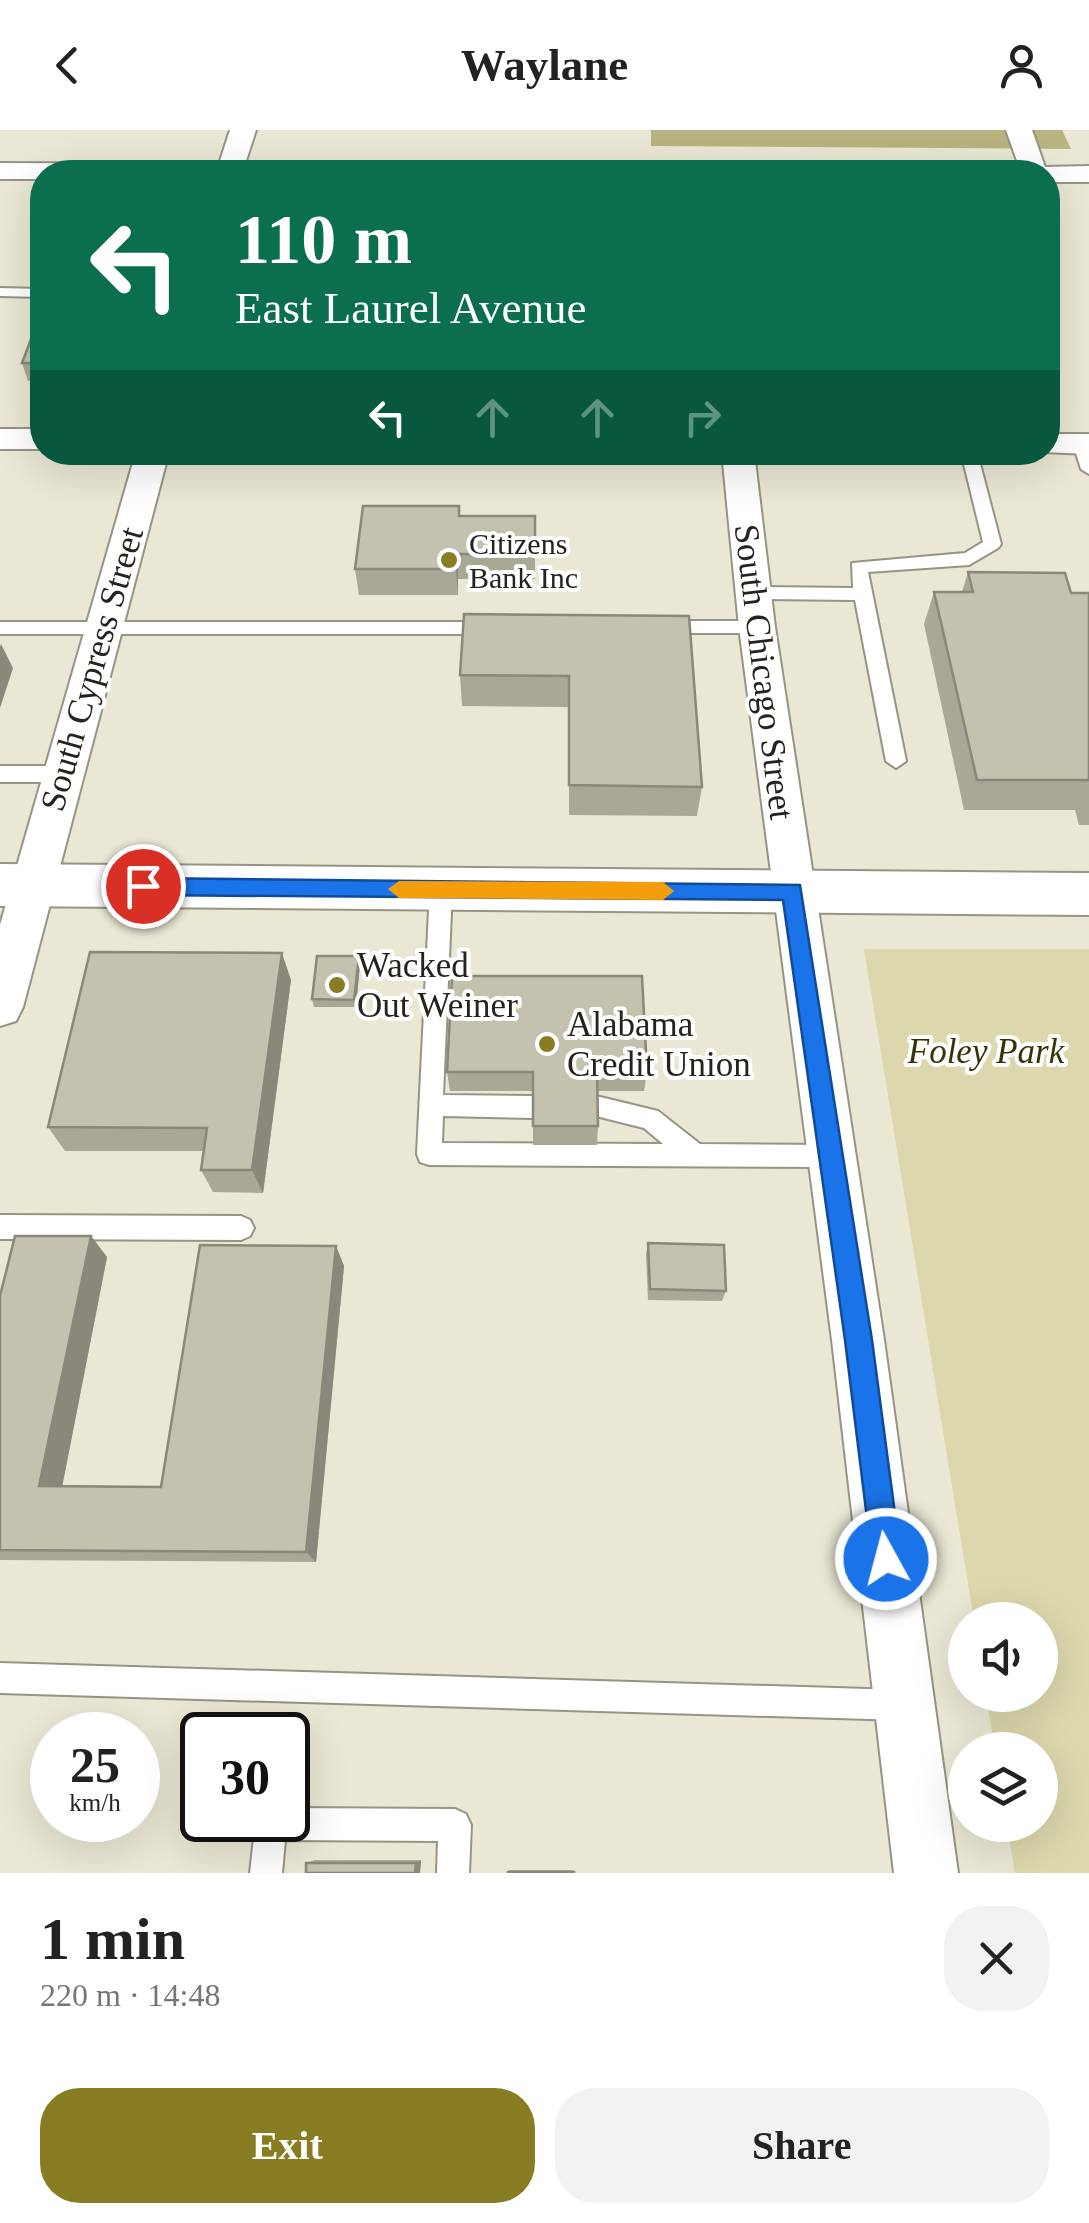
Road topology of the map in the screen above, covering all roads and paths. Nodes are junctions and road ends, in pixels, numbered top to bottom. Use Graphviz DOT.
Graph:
graph roads {
  1 [pos="242,130"];
  2 [pos="1018,130"];
  3 [pos="233,160"];
  4 [pos="1029,160"];
  5 [pos="0,171"];
  6 [pos="30,171"];
  7 [pos="1060,174"];
  8 [pos="1089,174"];
  9 [pos="0,292"];
  10 [pos="30,293"];
  11 [pos="0,439"];
  12 [pos="30,439"];
  13 [pos="1060,447"];
  14 [pos="1086,453"];
  15 [pos="150,465"];
  16 [pos="739,465"];
  17 [pos="972,465"];
  18 [pos="863,594"];
  19 [pos="755,610"];
  20 [pos="0,628"];
  21 [pos="104,628"];
  22 [pos="509,628"];
  23 [pos="643,628"];
  24 [pos="896,761"];
  25 [pos="0,774"];
  26 [pos="62,774"];
  27 [pos="16,885"];
  28 [pos="441,890"];
  29 [pos="792,892"];
  30 [pos="1089,894"];
  31 [pos="0,1007"];
  32 [pos="432,1105"];
  33 [pos="534,1107"];
  34 [pos="596,1107"];
  35 [pos="695,1155"];
  36 [pos="832,1156"];
  37 [pos="0,1227"];
  38 [pos="241,1228"];
  39 [pos="0,1678"];
  40 [pos="905,1706"];
  41 [pos="266,1873"];
  42 [pos="454,1873"];
  43 [pos="926,1873"];
  1 -- 3 [label="street"];
  2 -- 4 [label="street"];
  5 -- 6 [label="street"];
  7 -- 8 [label="street"];
  9 -- 10 [label="lane"];
  11 -- 12 [label="street"];
  13 -- 14 [label="street"];
  15 -- 21 [label="street, South Cypress Street"];
  16 -- 19 [label="street, South Chicago Street"];
  17 -- 18 [label="lane"];
  18 -- 19 [label="lane"];
  18 -- 24 [label="lane"];
  19 -- 23 [label="lane"];
  19 -- 29 [label="street, South Chicago Street"];
  20 -- 21 [label="lane"];
  21 -- 22 [label="lane"];
  21 -- 26 [label="street, South Cypress Street"];
  25 -- 26 [label="lane"];
  26 -- 27 [label="street, South Cypress Street"];
  27 -- 28 [label="main road"];
  27 -- 31 [label="street, South Cypress Street"];
  28 -- 29 [label="main road"];
  28 -- 32 [label="lane"];
  29 -- 30 [label="main road"];
  29 -- 36 [label="street, South Chicago Street"];
  32 -- 33 [label="lane"];
  32 -- 35 [label="lane"];
  34 -- 35 [label="lane"];
  35 -- 36 [label="lane"];
  36 -- 40 [label="street, South Chicago Street"];
  37 -- 38 [label="lane"];
  39 -- 40 [label="lane"];
  40 -- 43 [label="street, South Chicago Street"];
  41 -- 42 [label="lane"];
}
